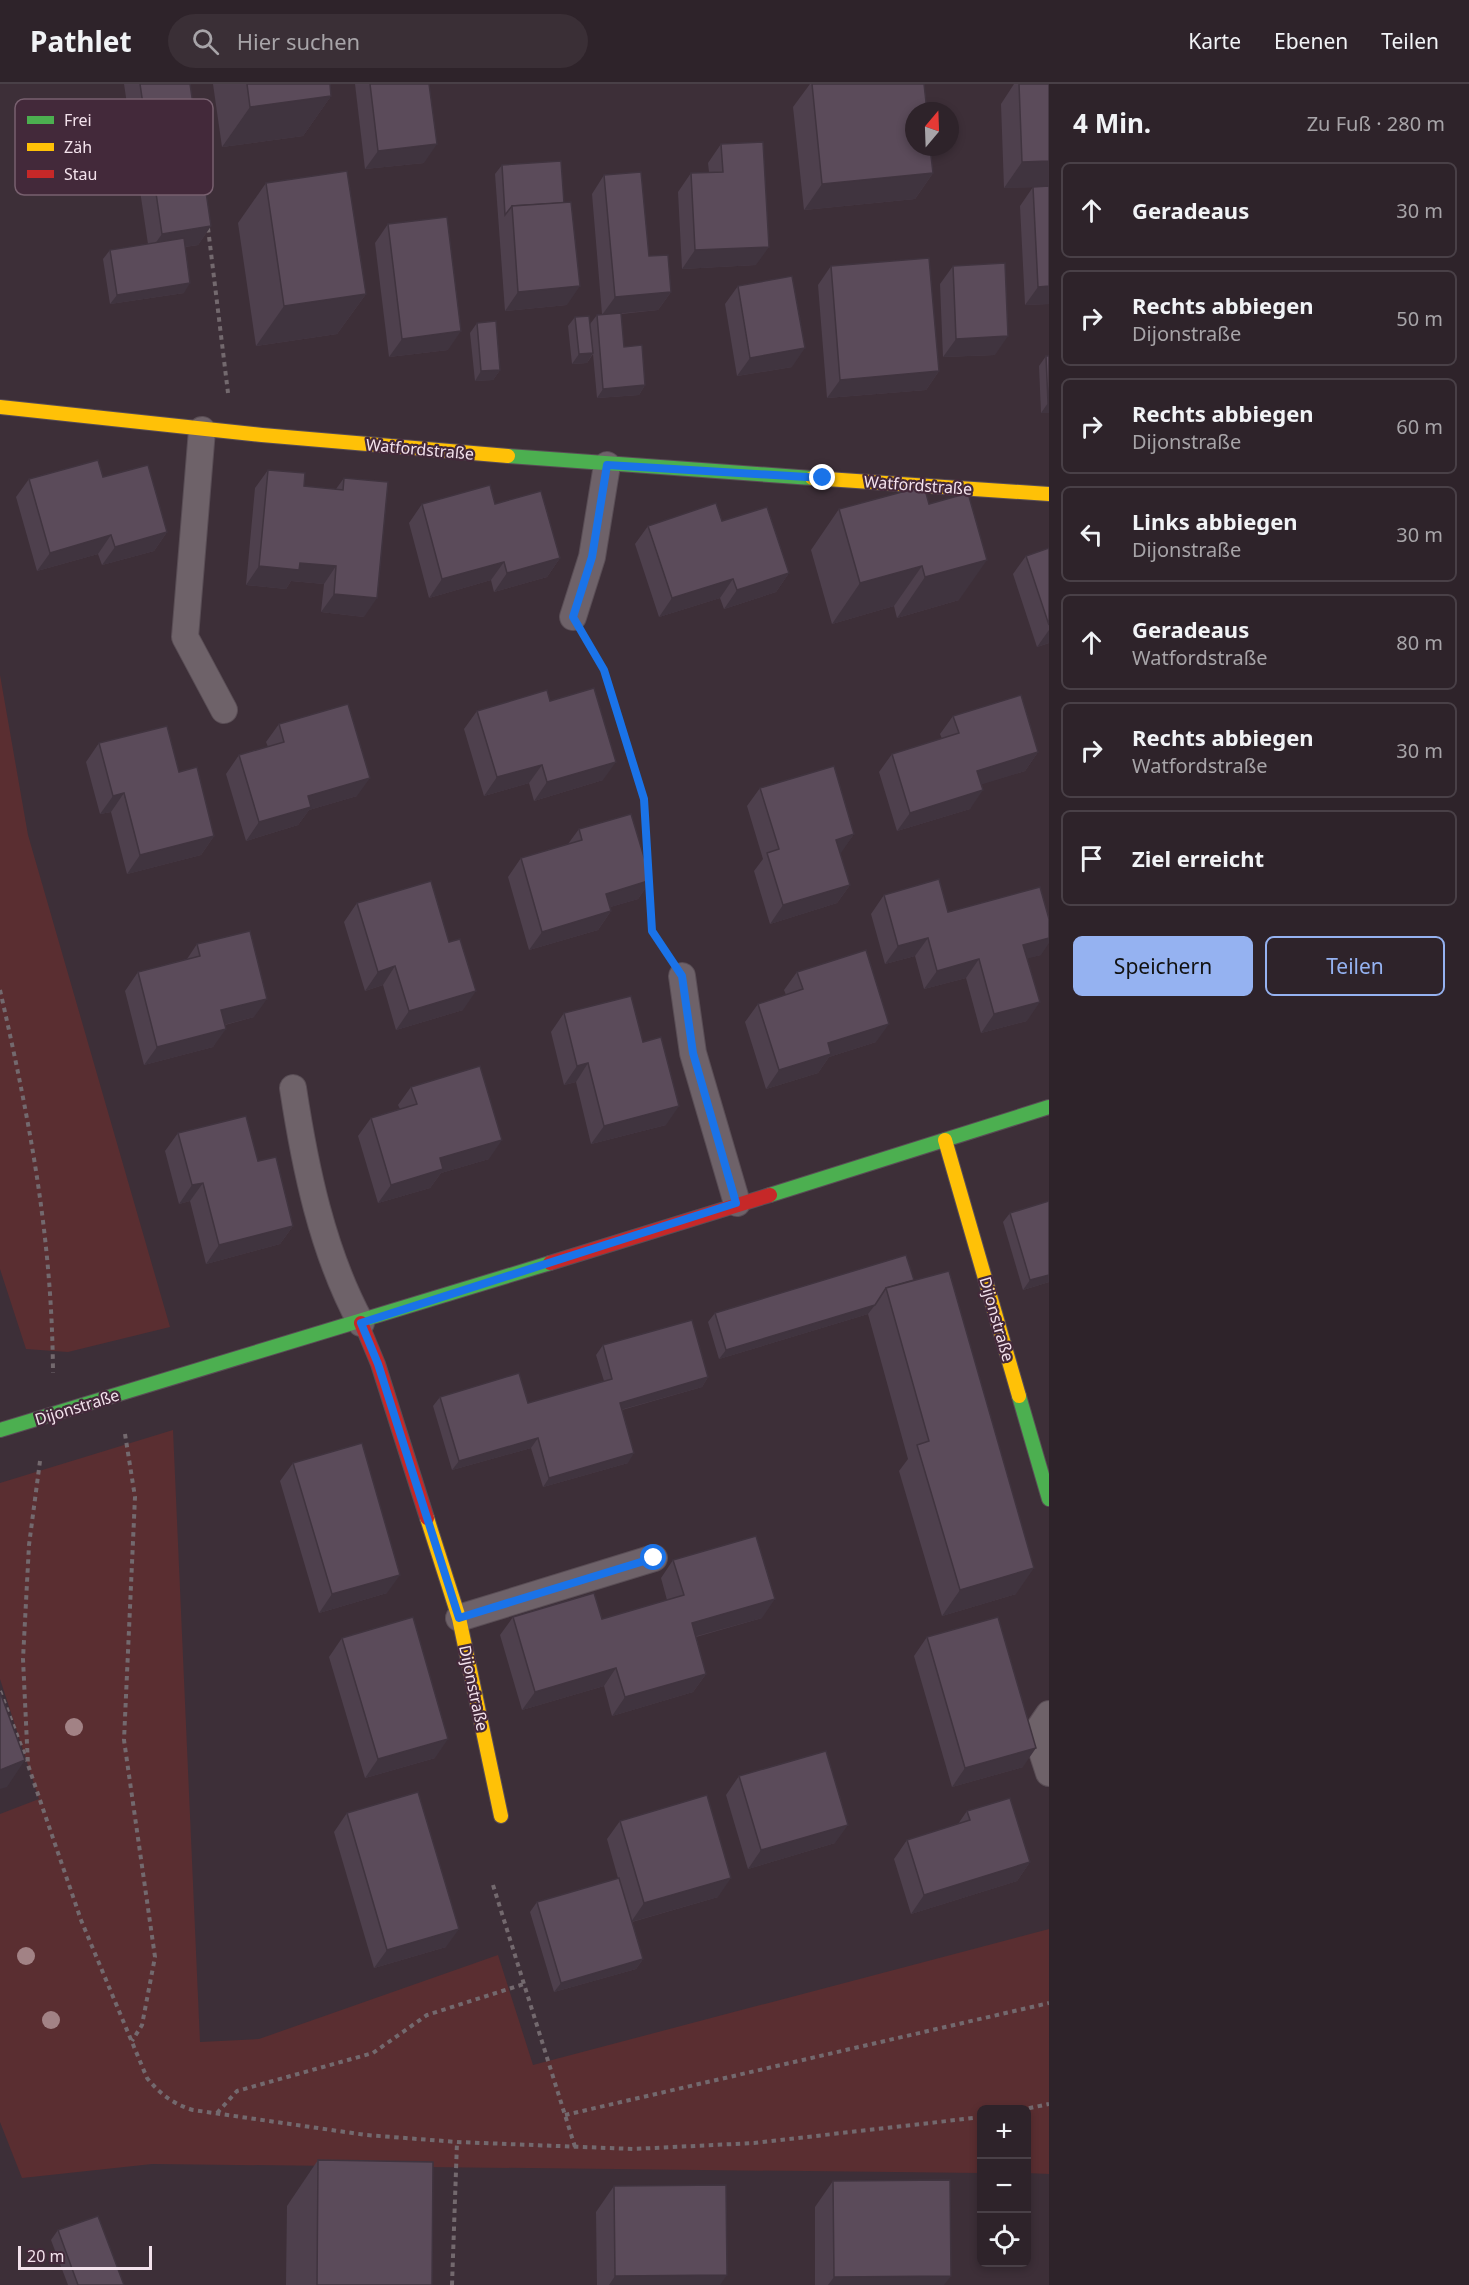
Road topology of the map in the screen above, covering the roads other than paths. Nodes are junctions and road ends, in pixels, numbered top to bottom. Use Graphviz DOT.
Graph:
graph roads {
  1 [pos="0,407"];
  2 [pos="202,430"];
  3 [pos="607,465"];
  4 [pos="1049,494"];
  5 [pos="573,617"];
  6 [pos="224,710"];
  7 [pos="682,976"];
  8 [pos="293,1088"];
  9 [pos="1049,1107"];
  10 [pos="945,1140"];
  11 [pos="736,1203"];
  12 [pos="361,1323"];
  13 [pos="0,1430"];
  14 [pos="1049,1499"];
  15 [pos="654,1558"];
  16 [pos="459,1618"];
  17 [pos="1049,1714"];
  18 [pos="1049,1773"];
  19 [pos="501,1816"];
  1 -- 2 [label="street, Watfordstraße"];
  2 -- 3 [label="street, Watfordstraße"];
  2 -- 6 [label="lane"];
  3 -- 4 [label="street, Watfordstraße"];
  3 -- 5 [label="lane"];
  7 -- 11 [label="lane"];
  8 -- 12 [label="lane, Dijonstraße"];
  9 -- 10 [label="street, Dijonstraße"];
  10 -- 11 [label="street, Dijonstraße"];
  10 -- 14 [label="street, Dijonstraße"];
  11 -- 12 [label="street, Dijonstraße"];
  12 -- 13 [label="street, Dijonstraße"];
  12 -- 16 [label="street, Dijonstraße"];
  15 -- 16 [label="lane"];
  16 -- 19 [label="street, Dijonstraße"];
  17 -- 18 [label="lane"];
}
